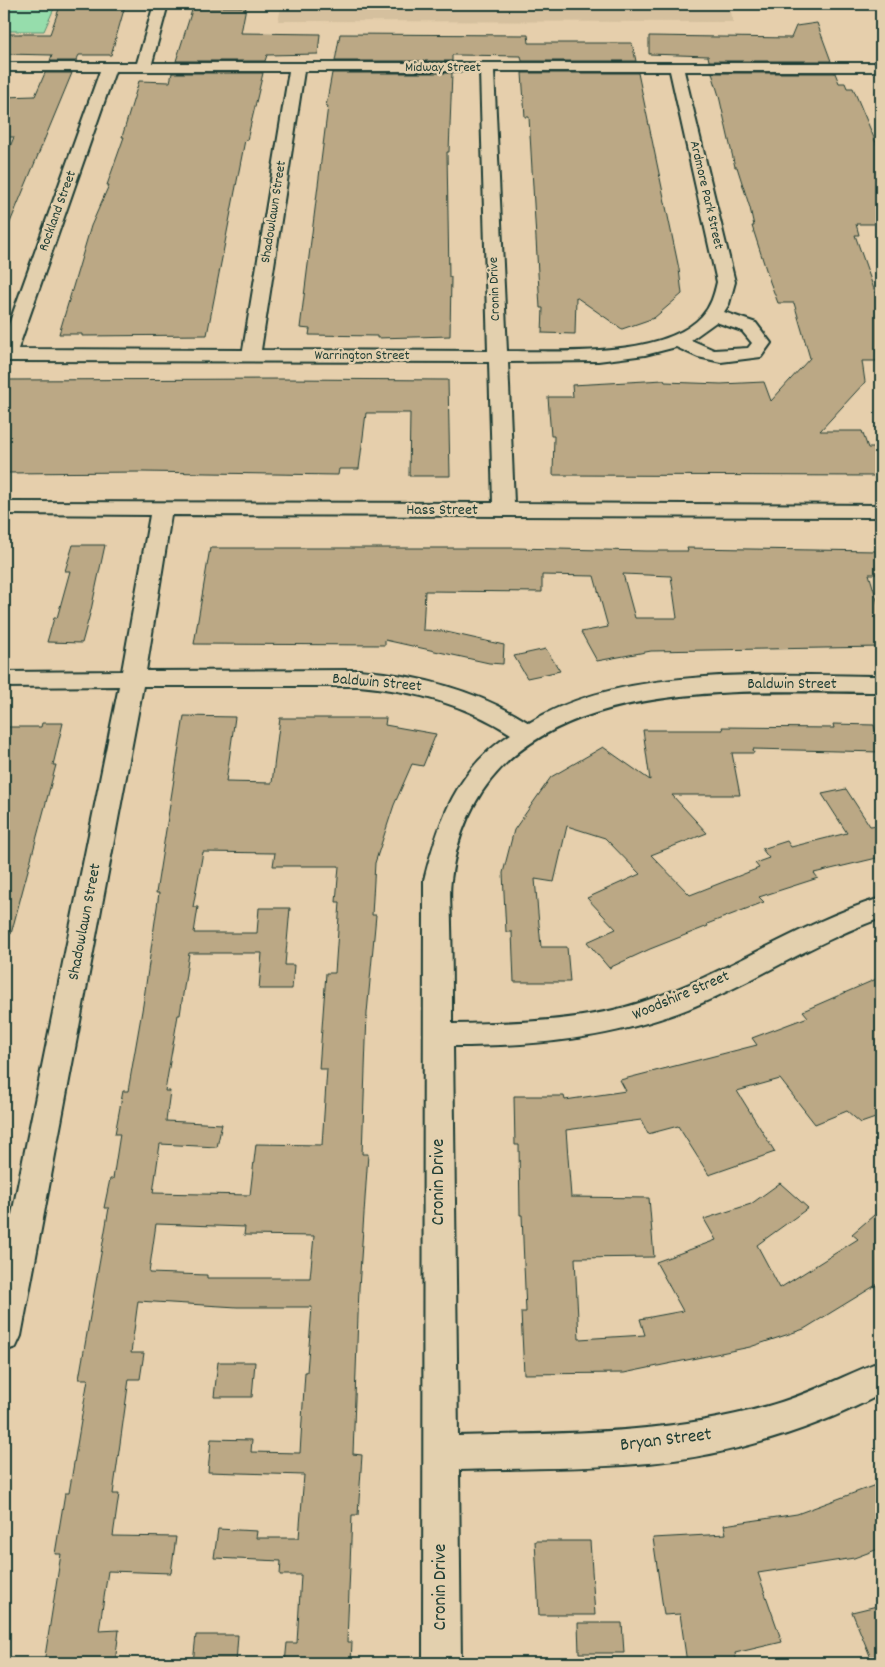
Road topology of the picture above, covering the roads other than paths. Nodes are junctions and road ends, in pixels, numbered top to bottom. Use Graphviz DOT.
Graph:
graph roads {
  1 [pos="160,4"];
  2 [pos="881,60"];
  3 [pos="4,68"];
  4 [pos="109,68"];
  5 [pos="143,68"];
  6 [pos="297,68"];
  7 [pos="487,68"];
  8 [pos="676,68"];
  9 [pos="713,316"];
  10 [pos="676,340"];
  11 [pos="5,355"];
  12 [pos="251,356"];
  13 [pos="498,356"];
  14 [pos="4,508"];
  15 [pos="162,508"];
  16 [pos="504,510"];
  17 [pos="881,511"];
  18 [pos="133,678"];
  19 [pos="4,679"];
  20 [pos="881,684"];
  21 [pos="528,734"];
  22 [pos="881,908"];
  23 [pos="438,1035"];
  24 [pos="4,1336"];
  25 [pos="881,1377"];
  26 [pos="441,1453"];
  27 [pos="442,1663"];
  1 -- 5 [label="street"];
  2 -- 8 [label="street, Midway Street"];
  3 -- 4 [label="street, Midway Street"];
  4 -- 5 [label="street, Midway Street"];
  4 -- 11 [label="street, Rockland Street"];
  5 -- 6 [label="street, Midway Street"];
  6 -- 7 [label="street, Midway Street"];
  6 -- 12 [label="street, Shadowlawn Street"];
  7 -- 8 [label="street, Midway Street"];
  7 -- 13 [label="street, Cronin Drive"];
  8 -- 9 [label="street, Ardmore Park Street"];
  9 -- 10 [label="street, Warrington Street"];
  9 -- 10 [label="street"];
  10 -- 13 [label="street, Warrington Street"];
  11 -- 12 [label="street, Warrington Street"];
  12 -- 13 [label="street, Warrington Street"];
  13 -- 16 [label="street, Cronin Drive"];
  14 -- 15 [label="street, Hass Street"];
  15 -- 16 [label="street, Hass Street"];
  15 -- 18 [label="street, Shadowlawn Street"];
  16 -- 17 [label="street, Hass Street"];
  18 -- 19 [label="street, Baldwin Street"];
  18 -- 21 [label="street, Baldwin Street"];
  18 -- 24 [label="street, Shadowlawn Street"];
  20 -- 21 [label="street, Baldwin Street"];
  21 -- 23 [label="street, Cronin Drive"];
  22 -- 23 [label="street, Woodshire Street"];
  23 -- 26 [label="street, Cronin Drive"];
  25 -- 26 [label="street, Bryan Street"];
  26 -- 27 [label="street, Cronin Drive"];
}
